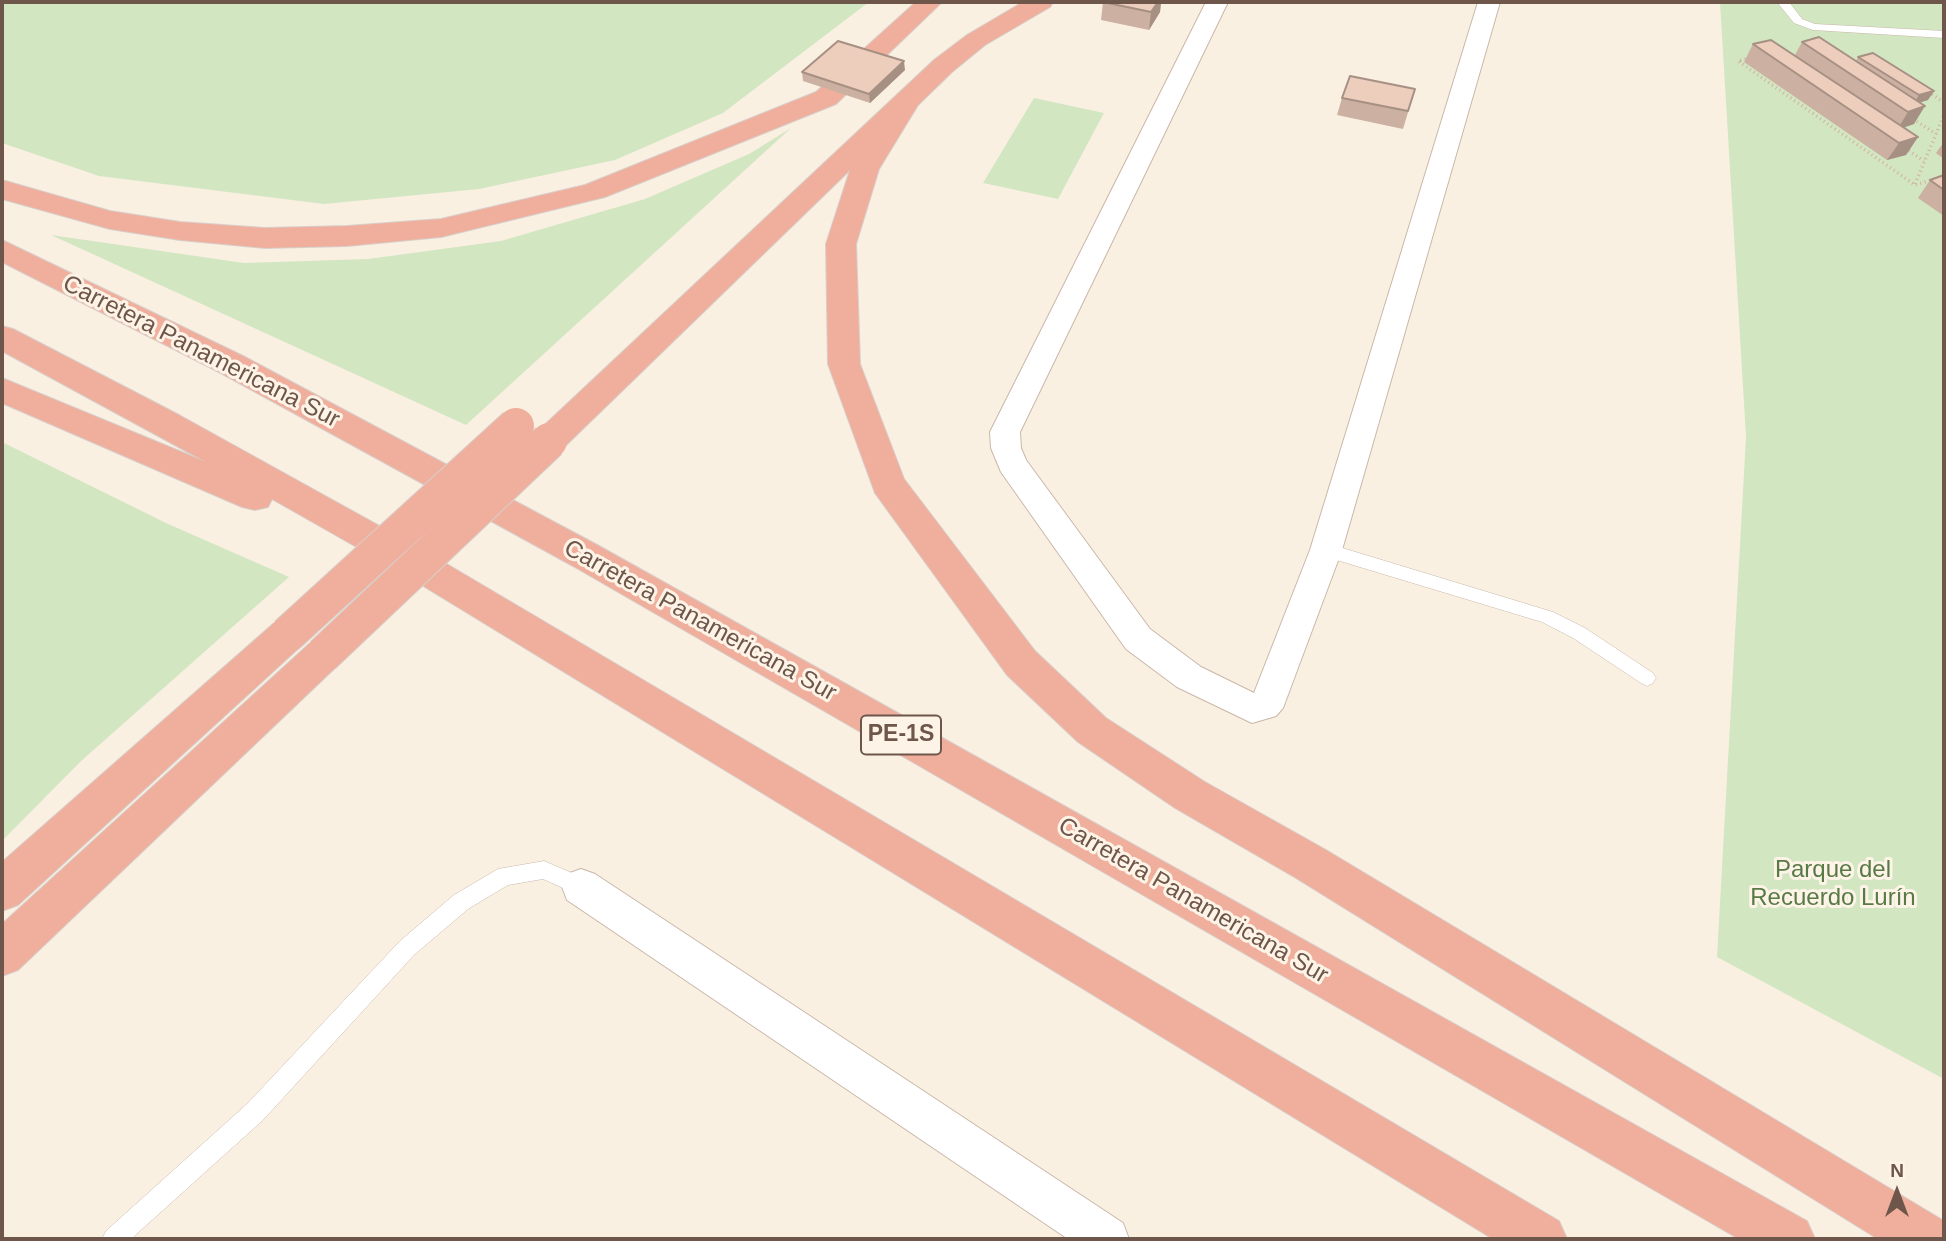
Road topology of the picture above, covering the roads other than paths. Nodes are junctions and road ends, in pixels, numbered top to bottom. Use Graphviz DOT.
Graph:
graph roads {
  1 [pos="930,2"];
  2 [pos="1041,2"];
  3 [pos="1217,2"];
  4 [pos="1489,2"];
  5 [pos="1783,2"];
  6 [pos="1944,35"];
  7 [pos="908,99"];
  8 [pos="2,190"];
  9 [pos="2,250"];
  10 [pos="2,337"];
  11 [pos="2,390"];
  12 [pos="516,426"];
  13 [pos="1326,550"];
  14 [pos="410,560"];
  15 [pos="305,645"];
  16 [pos="1647,678"];
  17 [pos="581,887"];
  18 [pos="2,890"];
  19 [pos="2,954"];
  20 [pos="114,1239"];
  21 [pos="1107,1239"];
  22 [pos="1541,1239"];
  23 [pos="1789,1239"];
  24 [pos="1926,1239"];
  1 -- 8 [label="highway"];
  2 -- 7 [label="highway"];
  3 -- 13 [label="street"];
  4 -- 13 [label="street"];
  5 -- 6 [label="lane"];
  7 -- 15 [label="highway, bridge"];
  7 -- 24 [label="highway"];
  9 -- 23 [label="highway, Carretera Panamericana Sur / PE-1S"];
  10 -- 14 [label="highway"];
  11 -- 14 [label="highway"];
  12 -- 15 [label="highway, bridge"];
  13 -- 16 [label="lane"];
  14 -- 22 [label="highway"];
  15 -- 18 [label="highway"];
  15 -- 19 [label="highway"];
  17 -- 20 [label="lane"];
  17 -- 21 [label="street"];
}
